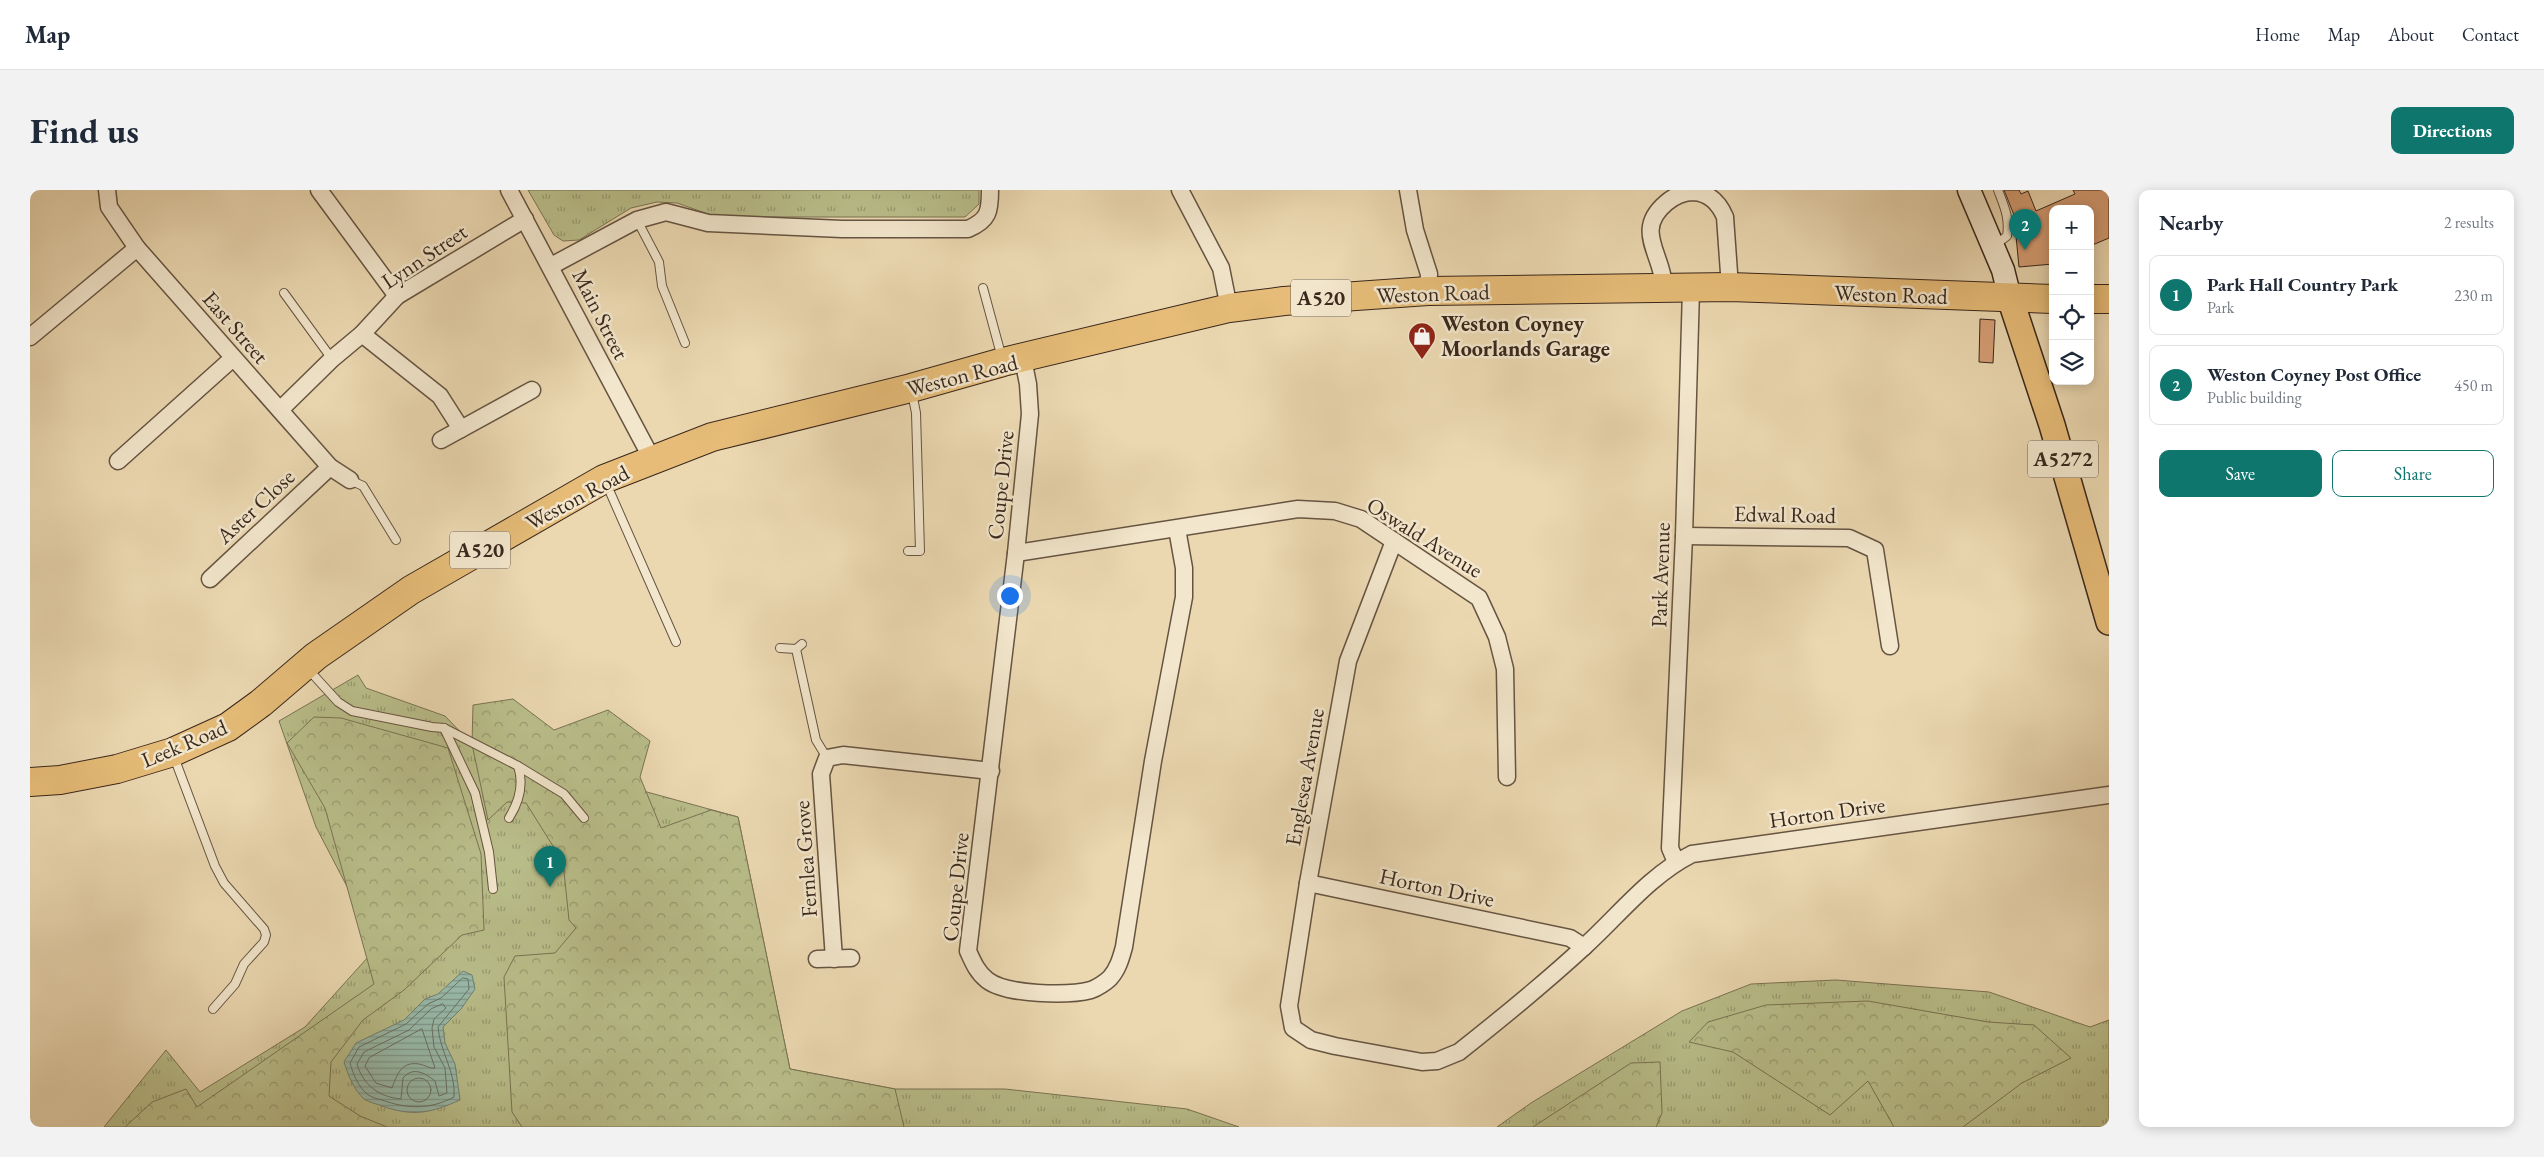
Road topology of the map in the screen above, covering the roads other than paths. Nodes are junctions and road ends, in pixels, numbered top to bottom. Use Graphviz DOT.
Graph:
graph roads {
  1 [pos="107,190"];
  2 [pos="319,190"];
  3 [pos="509,190"];
  4 [pos="990,190"];
  5 [pos="1180,190"];
  6 [pos="1408,190"];
  7 [pos="1969,190"];
  8 [pos="1998,190"];
  9 [pos="525,219"];
  10 [pos="637,220"];
  11 [pos="1993,246"];
  12 [pos="137,248"];
  13 [pos="551,266"];
  14 [pos="1664,287"];
  15 [pos="983,288"];
  16 [pos="1691,288"];
  17 [pos="1730,288"];
  18 [pos="1428,291"];
  19 [pos="284,293"];
  20 [pos="397,296"];
  21 [pos="2010,298"];
  22 [pos="2049,299"];
  23 [pos="2094,299"];
  24 [pos="2109,299"];
  25 [pos="1229,308"];
  26 [pos="362,334"];
  27 [pos="30,337"];
  28 [pos="685,343"];
  29 [pos="233,358"];
  30 [pos="332,359"];
  31 [pos="1013,361"];
  32 [pos="911,388"];
  33 [pos="532,390"];
  34 [pos="280,410"];
  35 [pos="461,429"];
  36 [pos="441,440"];
  37 [pos="652,459"];
  38 [pos="118,461"];
  39 [pos="330,467"];
  40 [pos="604,479"];
  41 [pos="350,480"];
  42 [pos="1178,529"];
  43 [pos="1684,536"];
  44 [pos="396,540"];
  45 [pos="1394,541"];
  46 [pos="908,551"];
  47 [pos="1016,553"];
  48 [pos="210,579"];
  49 [pos="2109,622"];
  50 [pos="676,642"];
  51 [pos="1890,646"];
  52 [pos="780,648"];
  53 [pos="311,661"];
  54 [pos="444,728"];
  55 [pos="172,752"];
  56 [pos="827,758"];
  57 [pos="518,766"];
  58 [pos="991,771"];
  59 [pos="1507,777"];
  60 [pos="30,782"];
  61 [pos="2109,795"];
  62 [pos="509,818"];
  63 [pos="584,818"];
  64 [pos="1676,862"];
  65 [pos="1308,882"];
  66 [pos="493,889"];
  67 [pos="1584,947"];
  68 [pos="851,958"];
  69 [pos="817,959"];
  70 [pos="834,959"];
  71 [pos="213,1009"];
  72 [pos="1293,1028"];
  1 -- 12 [label="street, East Street"];
  2 -- 20 [label="street"];
  3 -- 9 [label="street, Main Street"];
  4 -- 10 [label="street"];
  5 -- 25 [label="street"];
  6 -- 18 [label="street"];
  7 -- 11 [label="street"];
  8 -- 11 [label="lane"];
  9 -- 13 [label="street, Main Street"];
  9 -- 20 [label="street, Lynn Street"];
  10 -- 13 [label="street"];
  10 -- 28 [label="lane"];
  11 -- 21 [label="street"];
  12 -- 27 [label="street"];
  12 -- 29 [label="street, East Street"];
  13 -- 37 [label="street, Main Street"];
  14 -- 16 [label="highway, Weston Road / A520"];
  14 -- 17 [label="street"];
  14 -- 18 [label="highway, Weston Road / A520"];
  15 -- 31 [label="lane"];
  16 -- 17 [label="highway, Weston Road / A520"];
  16 -- 43 [label="street, Park Avenue"];
  17 -- 21 [label="highway, Weston Road / A520"];
  18 -- 25 [label="highway, Weston Road / A520"];
  19 -- 30 [label="lane"];
  20 -- 26 [label="street, Lynn Street"];
  21 -- 22 [label="highway, Weston Road / A520"];
  21 -- 49 [label="main road, A5272"];
  23 -- 24 [label="highway"];
  25 -- 31 [label="highway, Weston Road / A520"];
  26 -- 30 [label="street, Lynn Street"];
  26 -- 35 [label="street"];
  29 -- 34 [label="street, East Street"];
  29 -- 38 [label="street"];
  30 -- 34 [label="street, Lynn Street"];
  31 -- 32 [label="highway, Weston Road / A520"];
  31 -- 47 [label="street, Coupe Drive"];
  32 -- 37 [label="highway, Weston Road / A520"];
  32 -- 46 [label="lane"];
  33 -- 35 [label="street"];
  34 -- 39 [label="street, East Street"];
  35 -- 36 [label="street"];
  37 -- 40 [label="highway, Weston Road / A520"];
  39 -- 41 [label="street, East Street"];
  39 -- 48 [label="street, Aster Close"];
  40 -- 50 [label="lane"];
  40 -- 53 [label="highway, Weston Road / A520"];
  41 -- 44 [label="lane"];
  42 -- 45 [label="street, Oswald Avenue"];
  42 -- 47 [label="street, Oswald Avenue"];
  42 -- 58 [label="street, Coupe Drive"];
  43 -- 51 [label="street, Edwal Road"];
  43 -- 64 [label="street, Park Avenue"];
  45 -- 59 [label="street, Oswald Avenue"];
  45 -- 65 [label="street, Englesea Avenue"];
  47 -- 58 [label="street, Coupe Drive"];
  52 -- 56 [label="lane"];
  53 -- 54 [label="lane"];
  53 -- 55 [label="highway, Leek Road / A520"];
  54 -- 57 [label="lane"];
  54 -- 66 [label="lane"];
  55 -- 60 [label="highway, Leek Road / A520"];
  55 -- 71 [label="lane"];
  56 -- 58 [label="street"];
  56 -- 70 [label="street, Fernlea Grove"];
  57 -- 62 [label="lane"];
  57 -- 63 [label="lane"];
  61 -- 64 [label="street, Horton Drive"];
  64 -- 67 [label="street, Horton Drive"];
  65 -- 67 [label="street, Horton Drive"];
  65 -- 72 [label="street, Englesea Avenue"];
  67 -- 72 [label="street, Horton Drive"];
  68 -- 70 [label="street"];
  69 -- 70 [label="street"];
}
